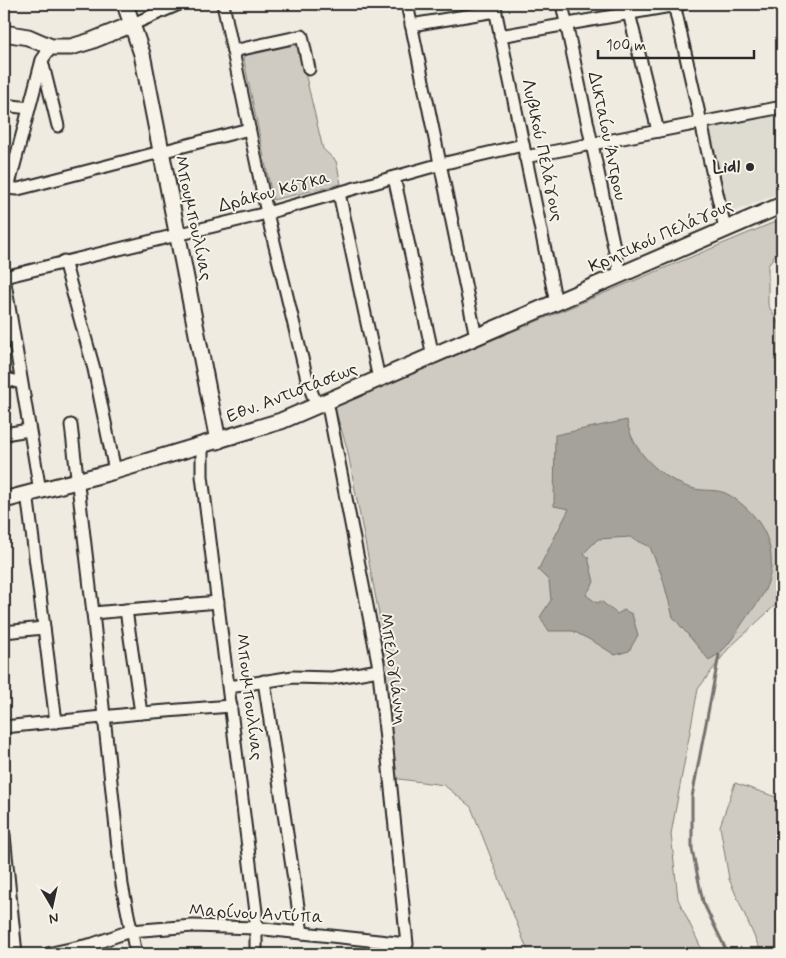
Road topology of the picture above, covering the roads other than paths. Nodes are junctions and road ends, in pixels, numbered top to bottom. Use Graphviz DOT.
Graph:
graph roads {
  1 [pos="125,4"];
  2 [pos="179,4"];
  3 [pos="223,4"];
  4 [pos="407,4"];
  5 [pos="562,4"];
  6 [pos="677,4"];
  7 [pos="495,7"];
  8 [pos="629,13"];
  9 [pos="133,24"];
  10 [pos="565,24"];
  11 [pos="411,25"];
  12 [pos="4,33"];
  13 [pos="500,36"];
  14 [pos="51,47"];
  15 [pos="233,51"];
  16 [pos="42,60"];
  17 [pos="309,70"];
  18 [pos="4,106"];
  19 [pos="782,107"];
  20 [pos="29,108"];
  21 [pos="700,123"];
  22 [pos="58,126"];
  23 [pos="249,129"];
  24 [pos="658,131"];
  25 [pos="523,144"];
  26 [pos="591,144"];
  27 [pos="161,153"];
  28 [pos="525,157"];
  29 [pos="441,164"];
  30 [pos="394,177"];
  31 [pos="6,188"];
  32 [pos="339,193"];
  33 [pos="782,205"];
  34 [pos="267,213"];
  35 [pos="725,228"];
  36 [pos="178,235"];
  37 [pos="64,261"];
  38 [pos="620,275"];
  39 [pos="4,277"];
  40 [pos="556,303"];
  41 [pos="476,337"];
  42 [pos="433,356"];
  43 [pos="4,378"];
  44 [pos="379,379"];
  45 [pos="21,383"];
  46 [pos="322,404"];
  47 [pos="71,426"];
  48 [pos="29,430"];
  49 [pos="4,434"];
  50 [pos="218,441"];
  51 [pos="202,444"];
  52 [pos="116,471"];
  53 [pos="78,481"];
  54 [pos="34,492"];
  55 [pos="4,500"];
  56 [pos="218,602"];
  57 [pos="126,610"];
  58 [pos="93,613"];
  59 [pos="44,628"];
  60 [pos="4,632"];
  61 [pos="379,670"];
  62 [pos="264,682"];
  63 [pos="229,687"];
  64 [pos="231,706"];
  65 [pos="140,713"];
  66 [pos="105,718"];
  67 [pos="56,722"];
  68 [pos="4,727"];
  69 [pos="4,835"];
  70 [pos="255,928"];
  71 [pos="130,931"];
  72 [pos="302,933"];
  73 [pos="401,947"];
  74 [pos="16,954"];
  75 [pos="47,954"];
  76 [pos="136,954"];
  77 [pos="256,954"];
  1 -- 9 [label="street, Μπουμπουλίνας"];
  2 -- 9 [label="street"];
  3 -- 15 [label="street, Μπελογιάννη"];
  4 -- 11 [label="street"];
  5 -- 10 [label="street, Δικταίου Άντρου"];
  6 -- 8 [label="street"];
  6 -- 21 [label="street"];
  7 -- 11 [label="street"];
  7 -- 13 [label="street, Λυβικού Πελάγους"];
  8 -- 10 [label="street"];
  8 -- 24 [label="street"];
  9 -- 14 [label="street"];
  9 -- 27 [label="street, Μπουμπουλίνας"];
  10 -- 13 [label="street"];
  10 -- 26 [label="street, Δικταίου Άντρου"];
  11 -- 29 [label="street"];
  12 -- 14 [label="street"];
  13 -- 25 [label="street, Λυβικού Πελάγους"];
  14 -- 16 [label="street"];
  15 -- 17 [label="street"];
  15 -- 23 [label="street, Μπελογιάννη"];
  16 -- 20 [label="street"];
  16 -- 22 [label="street"];
  18 -- 20 [label="street"];
  19 -- 21 [label="street"];
  20 -- 31 [label="street"];
  21 -- 24 [label="street"];
  21 -- 35 [label="street"];
  23 -- 27 [label="street"];
  23 -- 34 [label="street, Μπελογιάννη"];
  24 -- 26 [label="street"];
  25 -- 28 [label="street, Λυβικού Πελάγους"];
  25 -- 29 [label="street, Δράκου Κόγκα"];
  26 -- 28 [label="street"];
  26 -- 38 [label="street, Δικταίου Άντρου"];
  27 -- 31 [label="street"];
  27 -- 36 [label="street, Μπουμπουλίνας"];
  28 -- 40 [label="street, Λυβικού Πελάγους"];
  29 -- 30 [label="street, Δράκου Κόγκα"];
  29 -- 41 [label="street"];
  30 -- 32 [label="street, Δράκου Κόγκα"];
  30 -- 42 [label="street"];
  32 -- 34 [label="street, Δράκου Κόγκα"];
  32 -- 44 [label="street"];
  33 -- 35 [label="street, Κρητικού Πελάγους"];
  34 -- 36 [label="street, Δράκου Κόγκα"];
  34 -- 46 [label="street, Μπελογιάννη"];
  35 -- 38 [label="street, Κρητικού Πελάγους"];
  36 -- 37 [label="street, Δράκου Κόγκα"];
  36 -- 50 [label="street, Μπουμπουλίνας"];
  37 -- 39 [label="street, Δράκου Κόγκα"];
  37 -- 52 [label="street"];
  38 -- 40 [label="street, Κρητικού Πελάγους"];
  39 -- 45 [label="street"];
  40 -- 41 [label="street, Εθν. Αντιστάσεως"];
  41 -- 42 [label="street, Εθν. Αντιστάσεως"];
  42 -- 44 [label="street, Εθν. Αντιστάσεως"];
  43 -- 45 [label="street"];
  44 -- 46 [label="street, Εθν. Αντιστάσεως"];
  45 -- 48 [label="street"];
  46 -- 50 [label="street, Εθν. Αντιστάσεως"];
  46 -- 61 [label="street, Μπελογιάννη"];
  47 -- 53 [label="street"];
  48 -- 49 [label="street"];
  48 -- 54 [label="street"];
  50 -- 51 [label="street, Εθν. Αντιστάσεως"];
  51 -- 52 [label="street, Εθν. Αντιστάσεως"];
  51 -- 56 [label="street, Μπουμπουλίνας"];
  52 -- 53 [label="street, Εθν. Αντιστάσεως"];
  53 -- 54 [label="street, Εθν. Αντιστάσεως"];
  53 -- 58 [label="street"];
  54 -- 55 [label="street, Εθν. Αντιστάσεως"];
  54 -- 59 [label="street"];
  56 -- 57 [label="street"];
  56 -- 63 [label="street, Μπουμπουλίνας"];
  57 -- 58 [label="street"];
  57 -- 65 [label="street"];
  58 -- 66 [label="street"];
  59 -- 60 [label="street"];
  59 -- 67 [label="street"];
  61 -- 62 [label="street"];
  61 -- 73 [label="street, Μπελογιάννη"];
  62 -- 63 [label="street"];
  62 -- 72 [label="street"];
  63 -- 64 [label="street, Μπουμπουλίνας"];
  64 -- 65 [label="street"];
  64 -- 70 [label="street, Μπουμπουλίνας"];
  65 -- 66 [label="street"];
  66 -- 67 [label="street"];
  66 -- 71 [label="street"];
  67 -- 68 [label="street"];
  69 -- 74 [label="street"];
  70 -- 71 [label="street, Μαρίνου Αντύπα"];
  70 -- 72 [label="street, Μαρίνου Αντύπα"];
  70 -- 77 [label="street, Μπουμπουλίνας"];
  71 -- 75 [label="street, Μαρίνου Αντύπα"];
  71 -- 76 [label="street"];
  72 -- 73 [label="street, Μαρίνου Αντύπα"];
}
